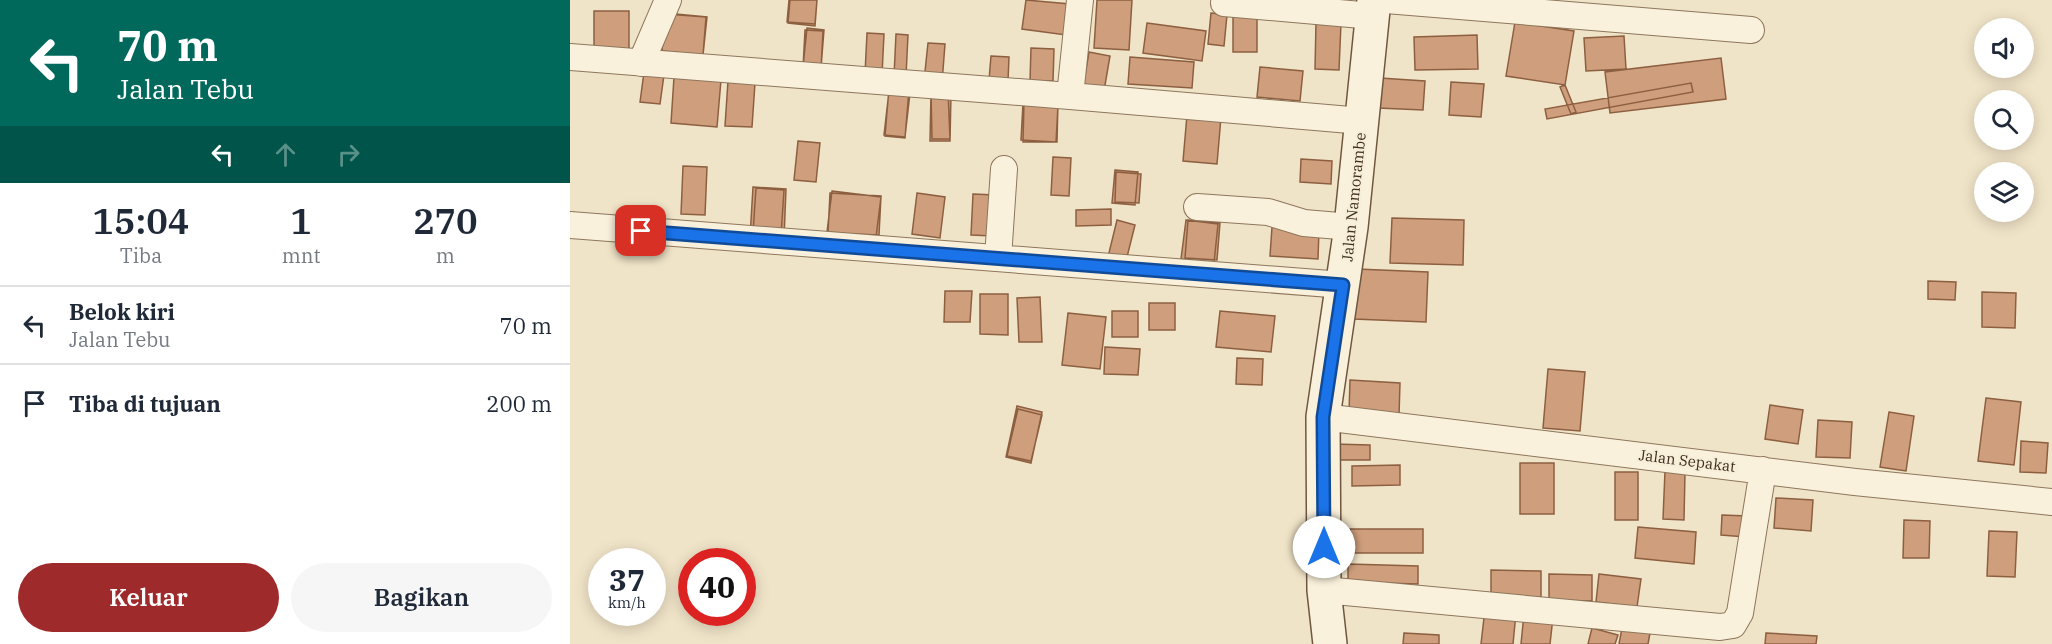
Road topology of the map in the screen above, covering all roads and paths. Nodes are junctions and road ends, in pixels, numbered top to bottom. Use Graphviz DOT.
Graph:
graph roads {
  1 [pos="668,0"];
  2 [pos="1080,0"];
  3 [pos="1224,3"];
  4 [pos="1378,5"];
  5 [pos="1751,30"];
  6 [pos="570,57"];
  7 [pos="641,63"];
  8 [pos="1070,96"];
  9 [pos="1362,121"];
  10 [pos="1004,169"];
  11 [pos="1197,207"];
  12 [pos="570,225"];
  13 [pos="1351,227"];
  14 [pos="998,258"];
  15 [pos="1343,285"];
  16 [pos="1323,417"];
  17 [pos="1762,471"];
  18 [pos="2052,501"];
  19 [pos="1324,590"];
  20 [pos="1330,644"];
  1 -- 7 [label="street"];
  2 -- 8 [label="street"];
  3 -- 4 [label="street"];
  4 -- 5 [label="street"];
  4 -- 9 [label="street, Jalan Namorambe"];
  6 -- 7 [label="street"];
  7 -- 8 [label="street"];
  8 -- 9 [label="street"];
  9 -- 13 [label="street, Jalan Namorambe"];
  10 -- 14 [label="street"];
  11 -- 13 [label="street"];
  12 -- 14 [label="street"];
  13 -- 15 [label="street, Jalan Namorambe"];
  14 -- 15 [label="street"];
  15 -- 16 [label="street, Jalan Namorambe"];
  16 -- 17 [label="street, Jalan Sepakat"];
  16 -- 19 [label="street, Jalan Namorambe"];
  17 -- 18 [label="street, Jalan Sepakat"];
  17 -- 19 [label="street"];
  19 -- 20 [label="street, Jalan Namorambe"];
}
